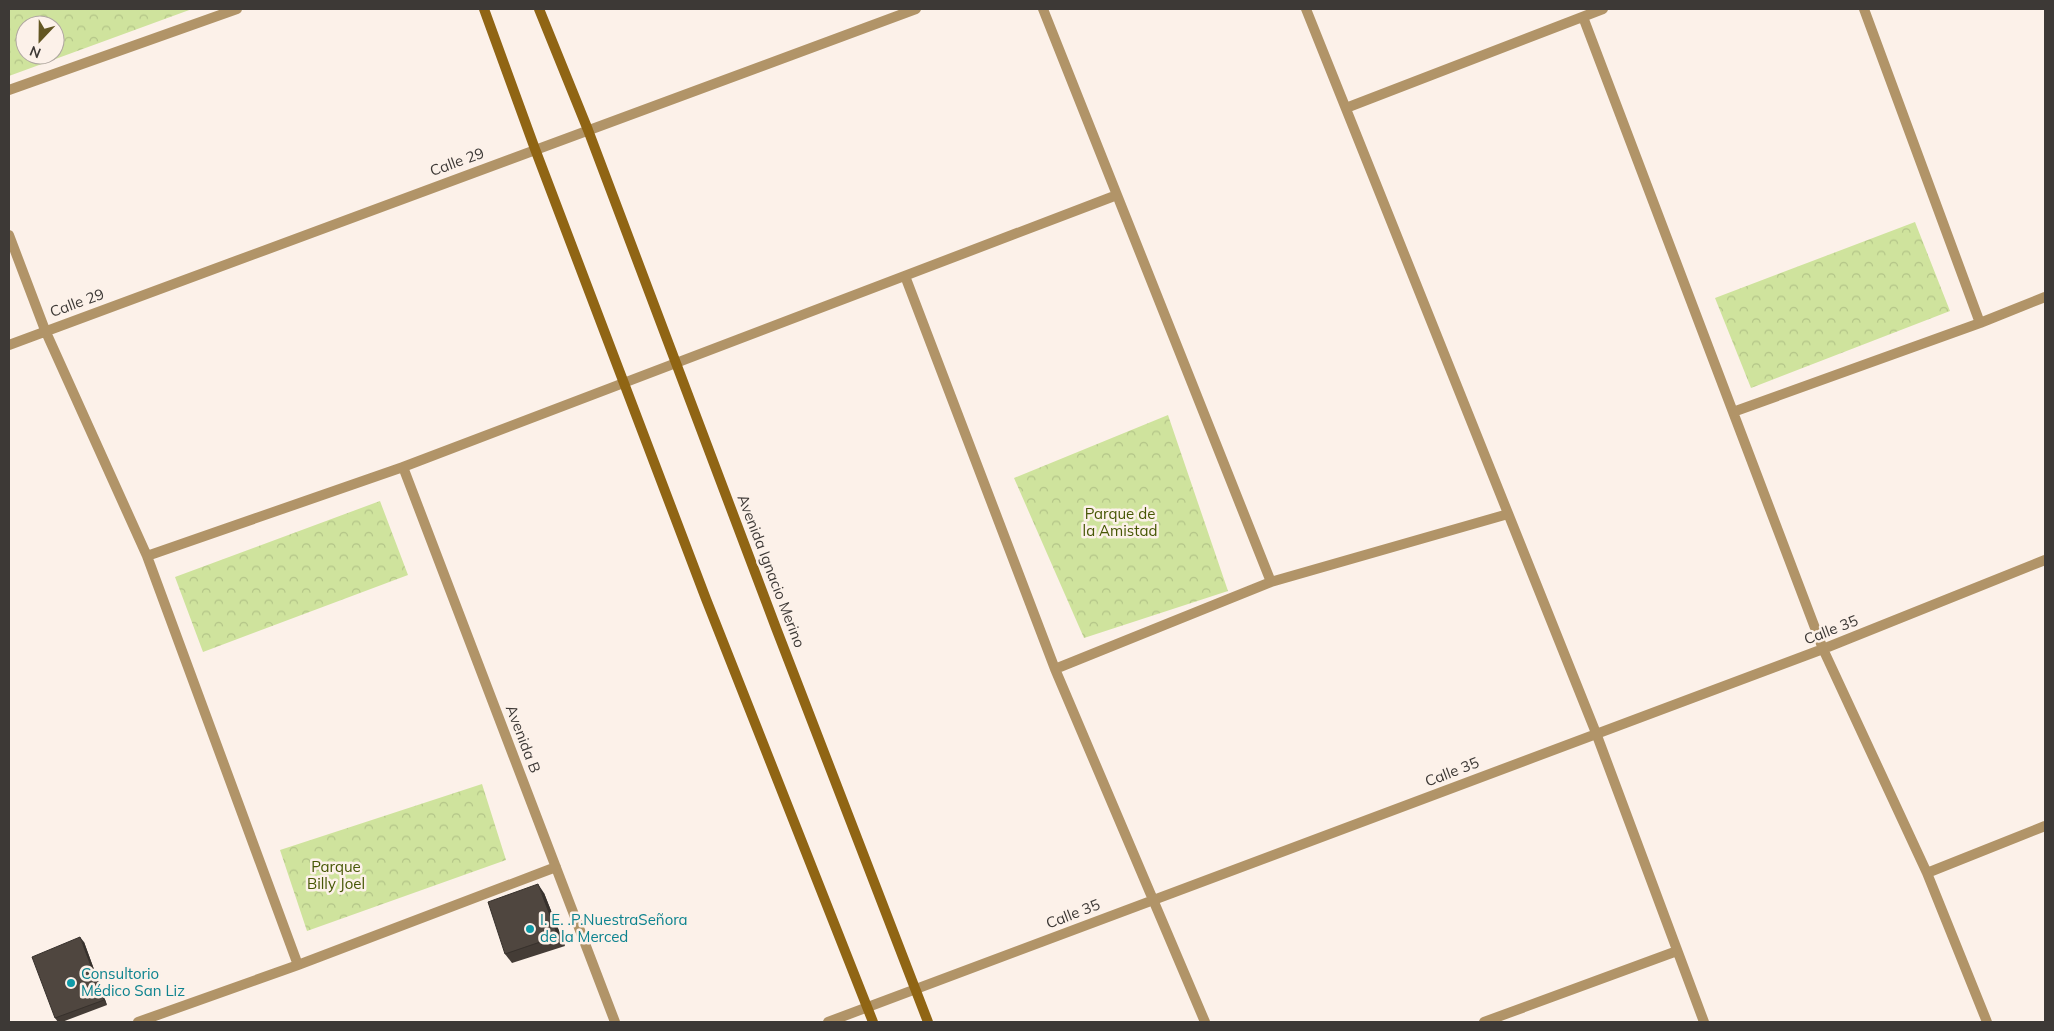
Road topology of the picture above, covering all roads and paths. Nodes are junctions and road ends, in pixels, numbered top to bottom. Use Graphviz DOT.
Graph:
graph roads {
  1 [pos="237,9"];
  2 [pos="484,9"];
  3 [pos="539,9"];
  4 [pos="916,9"];
  5 [pos="1043,9"];
  6 [pos="1306,9"];
  7 [pos="1603,9"];
  8 [pos="1864,9"];
  9 [pos="222,11"];
  10 [pos="1583,16"];
  11 [pos="9,90"];
  12 [pos="1346,108"];
  13 [pos="588,130"];
  14 [pos="536,149"];
  15 [pos="1117,195"];
  16 [pos="9,235"];
  17 [pos="905,276"];
  18 [pos="2045,296"];
  19 [pos="1980,323"];
  20 [pos="46,330"];
  21 [pos="9,345"];
  22 [pos="676,363"];
  23 [pos="625,384"];
  24 [pos="1733,412"];
  25 [pos="403,467"];
  26 [pos="1508,514"];
  27 [pos="147,556"];
  28 [pos="2045,560"];
  29 [pos="1271,582"];
  30 [pos="1824,649"];
  31 [pos="1055,668"];
  32 [pos="1596,733"];
  33 [pos="2045,826"];
  34 [pos="556,867"];
  35 [pos="1927,873"];
  36 [pos="1154,900"];
  37 [pos="1677,951"];
  38 [pos="298,965"];
  39 [pos="915,990"];
  40 [pos="868,1007"];
  41 [pos="138,1022"];
  42 [pos="615,1022"];
  43 [pos="828,1022"];
  44 [pos="874,1022"];
  45 [pos="928,1022"];
  46 [pos="1205,1022"];
  47 [pos="1484,1022"];
  48 [pos="1704,1022"];
  49 [pos="1987,1022"];
  1 -- 9 [label="street"];
  2 -- 14 [label="street"];
  3 -- 13 [label="street, Avenida Ignacio Merino"];
  4 -- 13 [label="street, Calle 29"];
  5 -- 15 [label="street"];
  6 -- 12 [label="street"];
  7 -- 10 [label="street"];
  8 -- 19 [label="street"];
  9 -- 11 [label="street"];
  10 -- 12 [label="street"];
  10 -- 24 [label="street"];
  12 -- 26 [label="street"];
  13 -- 14 [label="street, Calle 29"];
  13 -- 22 [label="street, Avenida Ignacio Merino"];
  14 -- 20 [label="street, Calle 29"];
  14 -- 23 [label="street"];
  15 -- 17 [label="street"];
  15 -- 29 [label="street"];
  16 -- 20 [label="street"];
  17 -- 22 [label="street"];
  17 -- 31 [label="street"];
  18 -- 19 [label="street"];
  19 -- 24 [label="street"];
  20 -- 21 [label="street, Calle 29"];
  20 -- 27 [label="street"];
  22 -- 23 [label="street"];
  22 -- 39 [label="street, Avenida Ignacio Merino"];
  23 -- 25 [label="street"];
  23 -- 40 [label="street"];
  24 -- 30 [label="street"];
  25 -- 27 [label="street"];
  25 -- 34 [label="street, Avenida B"];
  26 -- 29 [label="street"];
  26 -- 32 [label="street"];
  27 -- 38 [label="street"];
  28 -- 30 [label="street, Calle 35"];
  29 -- 31 [label="street"];
  30 -- 32 [label="street, Calle 35"];
  30 -- 35 [label="street"];
  31 -- 36 [label="street"];
  32 -- 36 [label="street, Calle 35"];
  32 -- 37 [label="street"];
  33 -- 35 [label="street"];
  34 -- 38 [label="street"];
  34 -- 42 [label="street, Avenida B"];
  35 -- 49 [label="street"];
  36 -- 39 [label="street, Calle 35"];
  36 -- 46 [label="street"];
  37 -- 47 [label="street"];
  37 -- 48 [label="street"];
  38 -- 41 [label="street"];
  39 -- 40 [label="street, Calle 35"];
  39 -- 45 [label="street, Avenida Ignacio Merino"];
  40 -- 43 [label="street, Calle 35"];
  40 -- 44 [label="street"];
}
